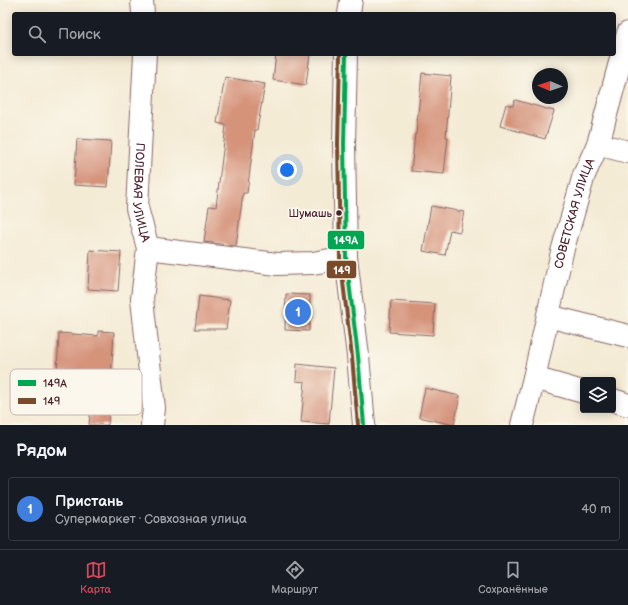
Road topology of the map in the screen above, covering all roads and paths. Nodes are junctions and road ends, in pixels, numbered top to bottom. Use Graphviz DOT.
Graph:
graph roads {
  1 [pos="142,0"];
  2 [pos="351,0"];
  3 [pos="143,12"];
  4 [pos="349,12"];
  5 [pos="628,33"];
  6 [pos="145,56"];
  7 [pos="346,56"];
  8 [pos="598,144"];
  9 [pos="628,152"];
  10 [pos="148,248"];
  11 [pos="346,257"];
  12 [pos="548,316"];
  13 [pos="628,336"];
  14 [pos="531,388"];
  15 [pos="580,392"];
  16 [pos="616,401"];
  17 [pos="628,405"];
  18 [pos="152,425"];
  19 [pos="364,425"];
  20 [pos="522,425"];
  1 -- 3 [label="street"];
  2 -- 4 [label="street"];
  5 -- 8 [label="street, СОВЕТСКАЯ УЛИЦА"];
  6 -- 10 [label="street, ПОЛЕВАЯ УЛИЦА"];
  7 -- 11 [label="street"];
  8 -- 9 [label="street"];
  8 -- 12 [label="street, СОВЕТСКАЯ УЛИЦА"];
  10 -- 11 [label="street"];
  10 -- 18 [label="street, ПОЛЕВАЯ УЛИЦА"];
  11 -- 19 [label="street"];
  12 -- 13 [label="street"];
  12 -- 14 [label="street, СОВЕТСКАЯ УЛИЦА"];
  14 -- 15 [label="street"];
  14 -- 20 [label="street, СОВЕТСКАЯ УЛИЦА"];
  16 -- 17 [label="street"];
}
